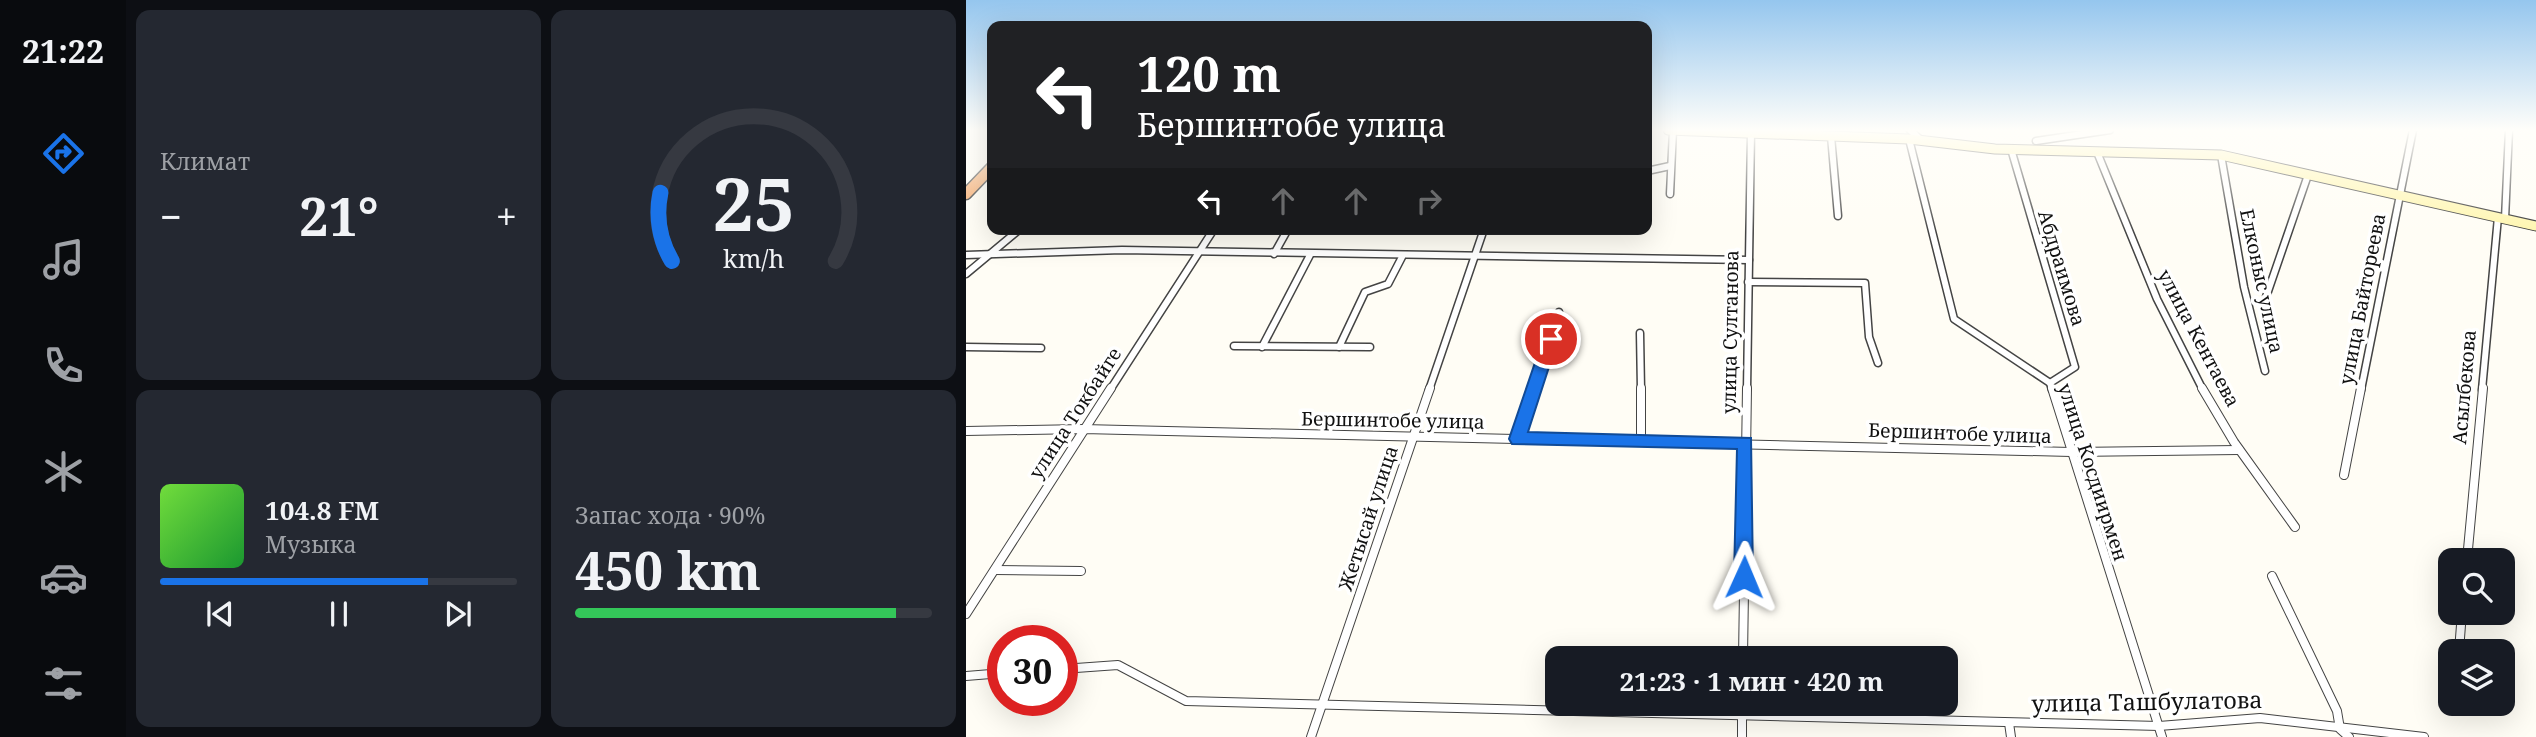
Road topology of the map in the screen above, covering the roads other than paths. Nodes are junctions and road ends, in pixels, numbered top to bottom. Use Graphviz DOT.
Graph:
graph roads {
  1 [pos="1750,164"];
  2 [pos="1833,164"];
  3 [pos="1917,164"];
  4 [pos="2016,164"];
  5 [pos="2101,164"];
  6 [pos="2223,164"];
  7 [pos="2262,164"];
  8 [pos="2405,164"];
  9 [pos="2506,164"];
  10 [pos="1670,166"];
  11 [pos="1652,170"];
  12 [pos="987,172"];
  13 [pos="2308,175"];
  14 [pos="987,181"];
  15 [pos="966,194"];
  16 [pos="1670,194"];
  17 [pos="2398,195"];
  18 [pos="966,203"];
  19 [pos="1838,216"];
  20 [pos="2502,218"];
  21 [pos="2536,226"];
  22 [pos="1012,235"];
  23 [pos="1210,235"];
  24 [pos="1285,235"];
  25 [pos="1482,235"];
  26 [pos="1199,251"];
  27 [pos="1274,254"];
  28 [pos="966,255"];
  29 [pos="985,255"];
  30 [pos="1310,255"];
  31 [pos="1402,257"];
  32 [pos="1475,257"];
  33 [pos="1749,260"];
  34 [pos="966,274"];
  35 [pos="1748,282"];
  36 [pos="2265,300"];
  37 [pos="1559,312"];
  38 [pos="1640,333"];
  39 [pos="966,346"];
  40 [pos="1234,346"];
  41 [pos="1262,347"];
  42 [pos="1339,347"];
  43 [pos="1370,347"];
  44 [pos="1041,348"];
  45 [pos="1878,363"];
  46 [pos="2265,371"];
  47 [pos="2050,383"];
  48 [pos="1083,429"];
  49 [pos="966,430"];
  50 [pos="1411,437"];
  51 [pos="1518,439"];
  52 [pos="1641,440"];
  53 [pos="1745,442"];
  54 [pos="2239,450"];
  55 [pos="2071,452"];
  56 [pos="2343,475"];
  57 [pos="2295,527"];
  58 [pos="2468,548"];
  59 [pos="995,570"];
  60 [pos="1081,571"];
  61 [pos="2272,576"];
  62 [pos="966,614"];
  63 [pos="1743,646"];
  64 [pos="1078,668"];
  65 [pos="987,674"];
  66 [pos="966,676"];
  67 [pos="1324,703"];
  68 [pos="1742,718"];
  69 [pos="2008,723"];
  70 [pos="2159,726"];
  71 [pos="2340,730"];
  72 [pos="1311,737"];
  73 [pos="1742,737"];
  74 [pos="2011,737"];
  75 [pos="2162,737"];
  76 [pos="2349,737"];
  77 [pos="2424,737"];
  1 -- 33 [label="street, улица Султанова"];
  2 -- 19 [label="street"];
  3 -- 47 [label="street, улица Косдиирмен"];
  4 -- 47 [label="street, Абдраимова"];
  5 -- 54 [label="street, улица Кентаева"];
  6 -- 46 [label="street, Елконыс улица"];
  7 -- 13 [label="main road"];
  8 -- 17 [label="street, улица Байтореева"];
  9 -- 20 [label="street, Асылбекова"];
  10 -- 11 [label="street"];
  10 -- 16 [label="street"];
  12 -- 15 [label="highway"];
  13 -- 17 [label="main road"];
  13 -- 36 [label="street"];
  14 -- 18 [label="highway"];
  17 -- 20 [label="main road"];
  17 -- 56 [label="street, улица Байтореева"];
  20 -- 21 [label="main road"];
  20 -- 58 [label="street, Асылбекова"];
  22 -- 29 [label="street"];
  23 -- 26 [label="street, улица Токбайге"];
  24 -- 27 [label="street"];
  25 -- 32 [label="street, Жетысай улица"];
  26 -- 27 [label="street"];
  26 -- 29 [label="street"];
  26 -- 48 [label="street, улица Токбайге"];
  27 -- 30 [label="street"];
  28 -- 29 [label="street"];
  29 -- 34 [label="street"];
  30 -- 31 [label="street"];
  30 -- 41 [label="street"];
  31 -- 32 [label="street"];
  31 -- 42 [label="street"];
  32 -- 33 [label="street"];
  32 -- 50 [label="street, Жетысай улица"];
  33 -- 35 [label="street, улица Султанова"];
  35 -- 45 [label="street"];
  35 -- 53 [label="street, улица Султанова"];
  37 -- 51 [label="street"];
  38 -- 52 [label="street"];
  39 -- 44 [label="street"];
  40 -- 41 [label="street"];
  41 -- 42 [label="street"];
  42 -- 43 [label="street"];
  47 -- 55 [label="street, улица Косдиирмен"];
  48 -- 49 [label="street, Бершинтобе улица"];
  48 -- 50 [label="street, Бершинтобе улица"];
  48 -- 59 [label="street, улица Токбайге"];
  50 -- 51 [label="street, Бершинтобе улица"];
  50 -- 67 [label="street, Жетысай улица"];
  51 -- 52 [label="street, Бершинтобе улица"];
  52 -- 53 [label="street, Бершинтобе улица"];
  53 -- 55 [label="street, Бершинтобе улица"];
  53 -- 63 [label="street, улица Султанова"];
  54 -- 55 [label="street, Бершинтобе улица"];
  54 -- 57 [label="street, улица Кентаева"];
  55 -- 70 [label="street, улица Косдиирмен"];
  59 -- 60 [label="street"];
  59 -- 62 [label="street, улица Токбайге"];
  61 -- 71 [label="street"];
  64 -- 67 [label="street, улица Ташбулатова"];
  65 -- 66 [label="street"];
  67 -- 68 [label="street, улица Ташбулатова"];
  67 -- 72 [label="street, Жетысай улица"];
  68 -- 69 [label="street, улица Ташбулатова"];
  68 -- 73 [label="street"];
  69 -- 70 [label="street, улица Ташбулатова"];
  69 -- 74 [label="street"];
  70 -- 71 [label="street, улица Ташбулатова"];
  70 -- 75 [label="street, улица Косдиирмен"];
  71 -- 76 [label="street"];
  71 -- 77 [label="street, улица Ташбулатова"];
}
